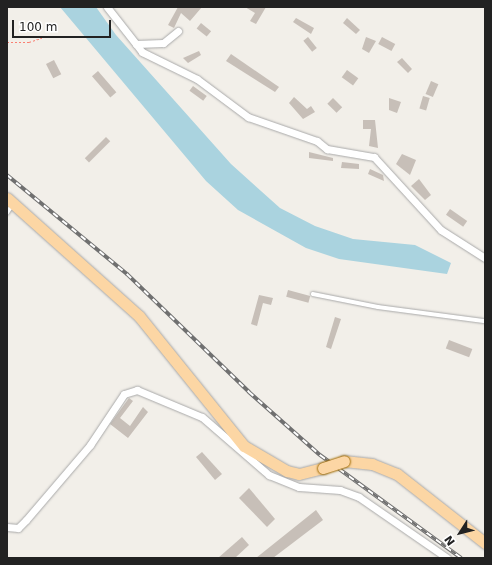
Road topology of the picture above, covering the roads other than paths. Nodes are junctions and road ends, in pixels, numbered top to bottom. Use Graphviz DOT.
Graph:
graph roads {
  1 [pos="107,7"];
  2 [pos="178,31"];
  3 [pos="136,44"];
  4 [pos="9,205"];
  5 [pos="485,258"];
  6 [pos="314,294"];
  7 [pos="485,321"];
  8 [pos="272,471"];
  9 [pos="7,527"];
  10 [pos="485,543"];
  11 [pos="447,558"];
  1 -- 3 [label="street"];
  2 -- 3 [label="street"];
  3 -- 5 [label="street"];
  4 -- 8 [label="main road"];
  6 -- 7 [label="lane"];
  8 -- 9 [label="street"];
  8 -- 10 [label="main road, bridge"];
  8 -- 11 [label="street"];
}
